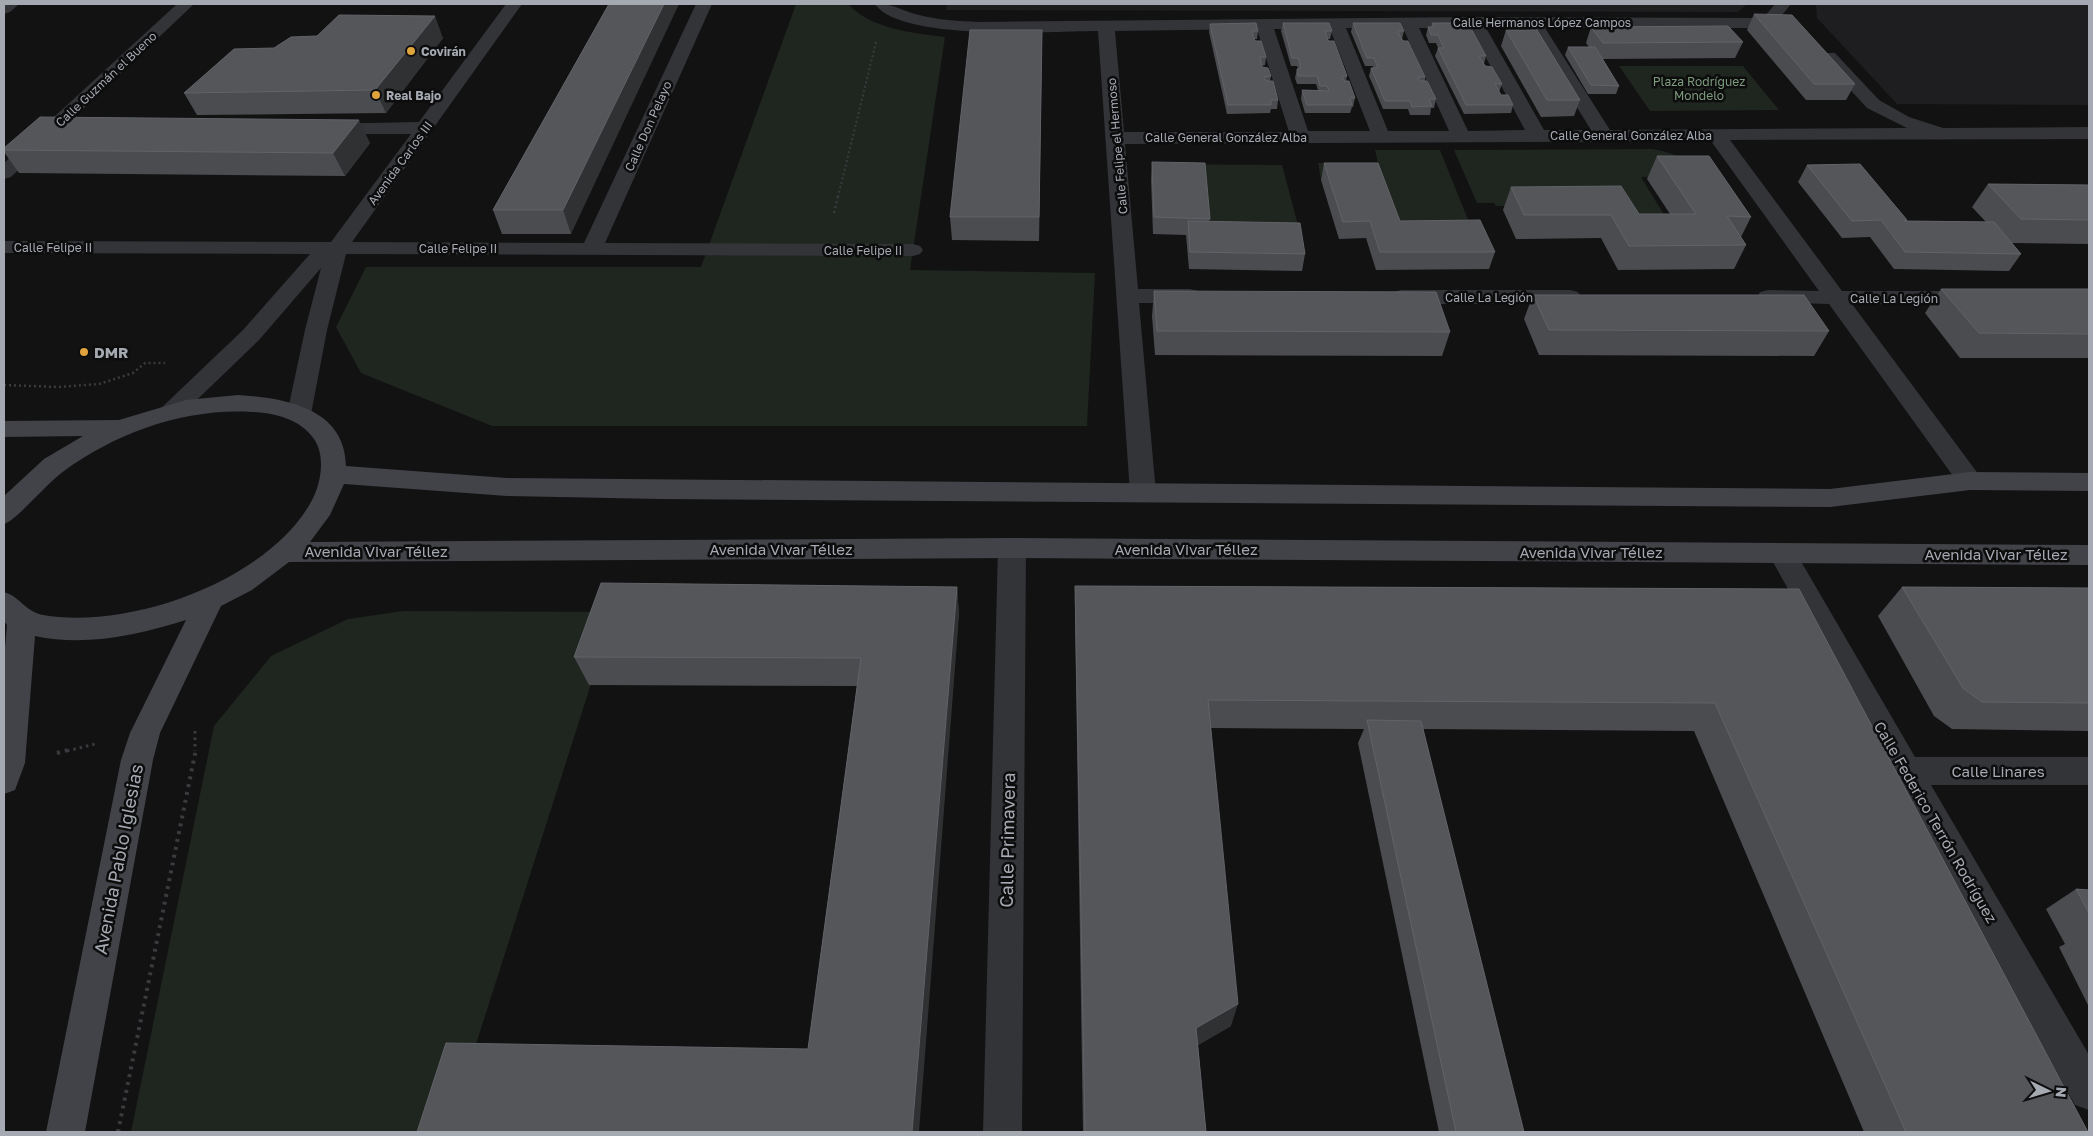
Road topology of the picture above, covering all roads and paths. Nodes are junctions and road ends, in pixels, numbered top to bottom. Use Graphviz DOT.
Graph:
graph roads {
  1 [pos="11,4"];
  2 [pos="186,4"];
  3 [pos="514,4"];
  4 [pos="704,4"];
  5 [pos="1783,4"];
  6 [pos="887,7"];
  7 [pos="4,9"];
  8 [pos="1475,22"];
  9 [pos="1533,22"];
  10 [pos="1409,23"];
  11 [pos="1767,23"];
  12 [pos="1264,24"];
  13 [pos="1336,24"];
  14 [pos="1106,26"];
  15 [pos="1799,31"];
  16 [pos="1821,49"];
  17 [pos="54,128"];
  18 [pos="74,128"];
  19 [pos="308,128"];
  20 [pos="425,128"];
  21 [pos="1940,133"];
  22 [pos="2089,133"];
  23 [pos="1603,134"];
  24 [pos="1716,134"];
  25 [pos="1537,135"];
  26 [pos="1300,136"];
  27 [pos="1381,136"];
  28 [pos="1461,136"];
  29 [pos="1117,138"];
  30 [pos="4,173"];
  31 [pos="4,247"];
  32 [pos="337,248"];
  33 [pos="592,249"];
  34 [pos="825,250"];
  35 [pos="913,250"];
  36 [pos="1129,296"];
  37 [pos="1208,296"];
  38 [pos="1378,297"];
  39 [pos="1587,297"];
  40 [pos="1746,297"];
  41 [pos="1836,298"];
  42 [pos="1992,298"];
  43 [pos="174,363"];
  44 [pos="4,386"];
  45 [pos="169,412"];
  46 [pos="300,414"];
  47 [pos="122,427"];
  48 [pos="4,429"];
  49 [pos="334,474"];
  50 [pos="1970,480"];
  51 [pos="2089,482"];
  52 [pos="1144,493"];
  53 [pos="4,514"];
  54 [pos="1012,548"];
  55 [pos="283,552"];
  56 [pos="1782,553"];
  57 [pos="2089,555"];
  58 [pos="211,598"];
  59 [pos="13,612"];
  60 [pos="145,733"];
  61 [pos="6,771"];
  62 [pos="1907,771"];
  63 [pos="2089,771"];
  64 [pos="2089,1091"];
  65 [pos="65,1132"];
  66 [pos="118,1132"];
  67 [pos="1002,1132"];
  1 -- 7 [label="street"];
  2 -- 17 [label="street, Calle Guzmán el Bueno"];
  3 -- 20 [label="street, Avenida Carlos III"];
  4 -- 33 [label="street, Calle Don Pelayo"];
  5 -- 11 [label="street"];
  6 -- 14 [label="street"];
  6 -- 34 [label="path"];
  8 -- 9 [label="street, Calle Hermanos López Campos"];
  8 -- 10 [label="street, Calle Hermanos López Campos"];
  8 -- 25 [label="street"];
  9 -- 11 [label="street, Calle Hermanos López Campos"];
  9 -- 23 [label="street"];
  10 -- 13 [label="street, Calle Hermanos López Campos"];
  10 -- 28 [label="street"];
  11 -- 15 [label="street, Calle Hermanos López Campos"];
  12 -- 13 [label="street, Calle Hermanos López Campos"];
  12 -- 14 [label="street, Calle Hermanos López Campos"];
  12 -- 26 [label="street"];
  13 -- 27 [label="street"];
  14 -- 29 [label="street, Calle Felipe el Hermoso"];
  16 -- 21 [label="street"];
  17 -- 18 [label="street"];
  17 -- 30 [label="street, Calle Guzmán el Bueno"];
  19 -- 20 [label="street"];
  20 -- 32 [label="street, Avenida Carlos III"];
  21 -- 22 [label="street"];
  21 -- 24 [label="street"];
  23 -- 24 [label="street, Calle General González Alba"];
  23 -- 25 [label="street, Calle General González Alba"];
  24 -- 41 [label="street, Calle General González Alba"];
  25 -- 28 [label="street, Calle General González Alba"];
  26 -- 27 [label="street, Calle General González Alba"];
  26 -- 29 [label="street, Calle General González Alba"];
  27 -- 28 [label="street, Calle General González Alba"];
  29 -- 36 [label="street, Calle Felipe el Hermoso"];
  31 -- 32 [label="street, Calle Felipe II"];
  32 -- 33 [label="street, Calle Felipe II"];
  32 -- 45 [label="street, Avenida Carlos III"];
  32 -- 46 [label="street, Avenida Carlos III"];
  33 -- 34 [label="street, Calle Felipe II"];
  34 -- 35 [label="street, Calle Felipe II"];
  36 -- 37 [label="street"];
  36 -- 52 [label="street, Calle Felipe el Hermoso"];
  38 -- 39 [label="street, Calle La Legión"];
  40 -- 41 [label="street, Calle La Legión"];
  41 -- 42 [label="street, Calle La Legión"];
  41 -- 50 [label="street, Calle General González Alba"];
  43 -- 44 [label="path"];
  45 -- 46 [label="street"];
  45 -- 47 [label="street"];
  46 -- 49 [label="street"];
  47 -- 48 [label="street"];
  47 -- 53 [label="street"];
  49 -- 52 [label="street"];
  49 -- 55 [label="street"];
  50 -- 51 [label="street"];
  50 -- 52 [label="street"];
  54 -- 55 [label="street, Avenida Vivar Téllez"];
  54 -- 56 [label="street, Avenida Vivar Téllez"];
  54 -- 67 [label="street, Calle Primavera"];
  55 -- 58 [label="street"];
  56 -- 57 [label="street, Avenida Vivar Téllez"];
  56 -- 62 [label="street, Calle Federico Terrón Rodríguez"];
  58 -- 59 [label="street"];
  58 -- 60 [label="street, Avenida Pablo Iglesias"];
  59 -- 61 [label="street"];
  60 -- 61 [label="path"];
  60 -- 65 [label="street, Avenida Pablo Iglesias"];
  60 -- 66 [label="path"];
  62 -- 63 [label="street, Calle Linares"];
  62 -- 64 [label="street, Calle Federico Terrón Rodríguez"];
}
